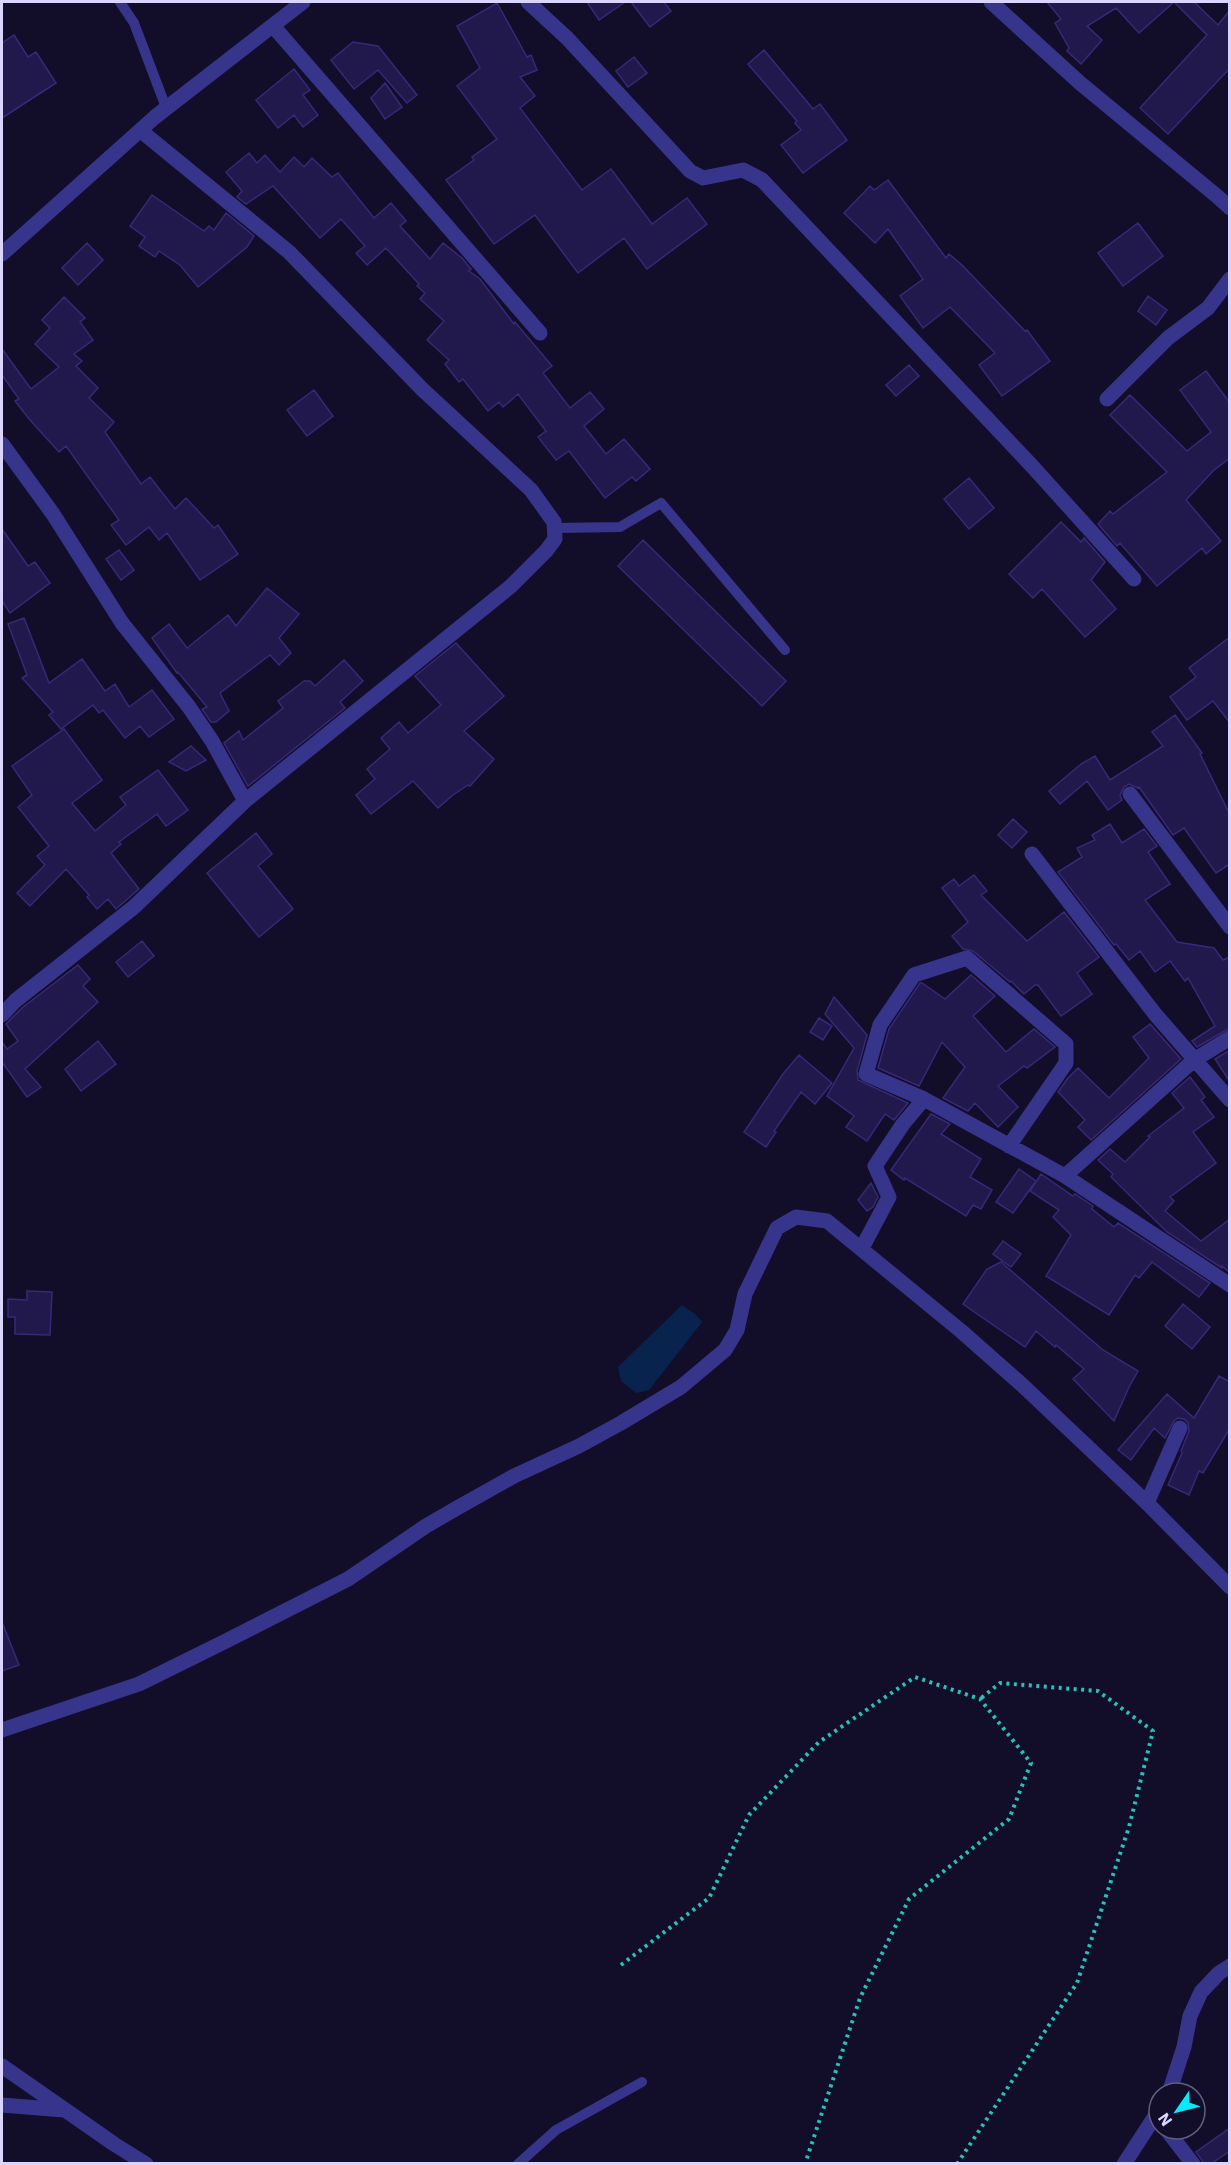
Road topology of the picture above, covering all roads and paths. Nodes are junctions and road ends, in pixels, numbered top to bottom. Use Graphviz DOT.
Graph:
graph roads {
  1 [pos="120,2"];
  2 [pos="303,2"];
  3 [pos="528,2"];
  4 [pos="991,2"];
  5 [pos="273,26"];
  6 [pos="167,110"];
  7 [pos="141,131"];
  8 [pos="1230,208"];
  9 [pos="2,254"];
  10 [pos="1230,279"];
  11 [pos="540,333"];
  12 [pos="1107,399"];
  13 [pos="2,444"];
  14 [pos="555,528"];
  15 [pos="1134,579"];
  16 [pos="785,651"];
  17 [pos="1130,794"];
  18 [pos="245,801"];
  19 [pos="1032,854"];
  20 [pos="1230,927"];
  21 [pos="2,1015"];
  22 [pos="1230,1038"];
  23 [pos="1194,1060"];
  24 [pos="924,1099"];
  25 [pos="1230,1100"];
  26 [pos="1009,1146"];
  27 [pos="1065,1176"];
  28 [pos="862,1248"];
  29 [pos="1230,1285"];
  30 [pos="1180,1428"];
  31 [pos="1147,1503"];
  32 [pos="1230,1587"];
  33 [pos="980,1699"];
  34 [pos="2,1730"];
  35 [pos="621,1965"];
  36 [pos="1230,1966"];
  37 [pos="2,2066"];
  38 [pos="1173,2081"];
  39 [pos="642,2082"];
  40 [pos="2,2105"];
  41 [pos="64,2110"];
  42 [pos="1147,2131"];
  43 [pos="1176,2141"];
  44 [pos="146,2163"];
  45 [pos="518,2163"];
  46 [pos="805,2163"];
  47 [pos="957,2163"];
  48 [pos="1124,2163"];
  49 [pos="1193,2163"];
  1 -- 6 [label="lane"];
  2 -- 5 [label="street"];
  3 -- 15 [label="street"];
  4 -- 8 [label="street"];
  5 -- 6 [label="street"];
  5 -- 11 [label="street"];
  6 -- 7 [label="street"];
  7 -- 9 [label="street"];
  7 -- 14 [label="street"];
  10 -- 12 [label="street"];
  13 -- 18 [label="street"];
  14 -- 16 [label="lane"];
  14 -- 18 [label="street"];
  17 -- 20 [label="street"];
  18 -- 21 [label="street"];
  19 -- 23 [label="street"];
  22 -- 23 [label="street"];
  23 -- 25 [label="street"];
  23 -- 27 [label="street"];
  24 -- 26 [label="street"];
  24 -- 26 [label="street"];
  24 -- 28 [label="street"];
  26 -- 27 [label="street"];
  27 -- 29 [label="street"];
  28 -- 31 [label="street"];
  28 -- 34 [label="street"];
  30 -- 31 [label="street"];
  31 -- 32 [label="street"];
  33 -- 35 [label="path"];
  33 -- 46 [label="path"];
  33 -- 47 [label="path"];
  36 -- 38 [label="street"];
  37 -- 41 [label="street"];
  39 -- 45 [label="lane"];
  40 -- 41 [label="street"];
  41 -- 44 [label="street"];
  42 -- 48 [label="street"];
  43 -- 49 [label="street"];
}
